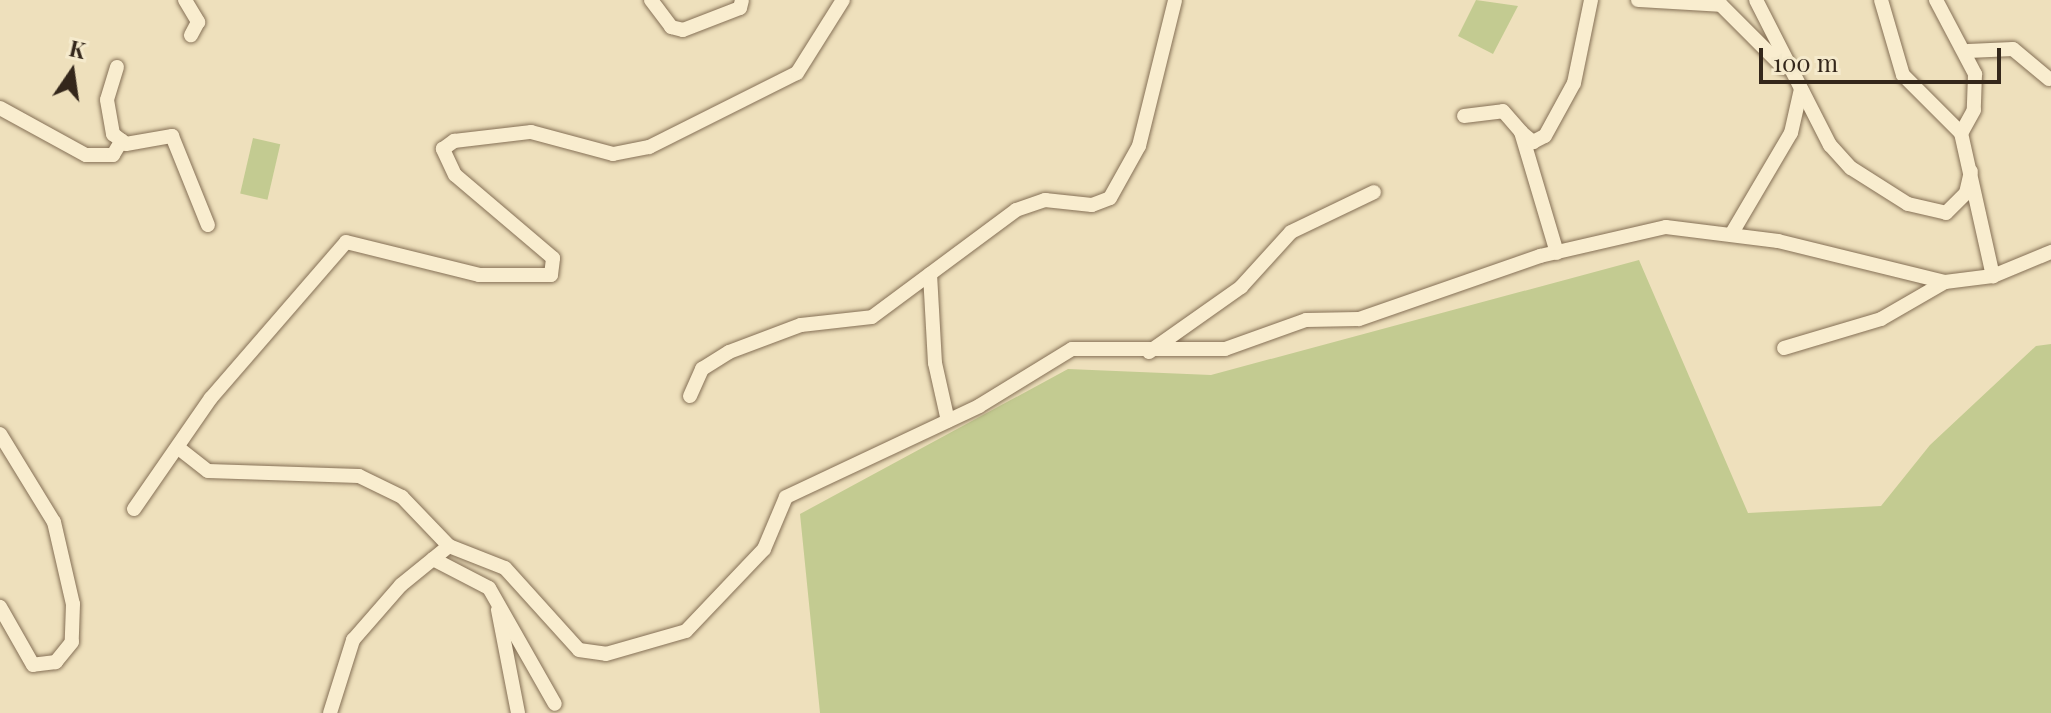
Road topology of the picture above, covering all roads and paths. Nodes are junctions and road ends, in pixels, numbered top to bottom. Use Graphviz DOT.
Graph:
graph roads {
  1 [pos="185,0"];
  2 [pos="651,0"];
  3 [pos="742,0"];
  4 [pos="843,0"];
  5 [pos="1175,0"];
  6 [pos="1591,0"];
  7 [pos="1638,0"];
  8 [pos="1756,0"];
  9 [pos="1881,0"];
  10 [pos="1936,0"];
  11 [pos="1720,3"];
  12 [pos="191,35"];
  13 [pos="1968,51"];
  14 [pos="117,67"];
  15 [pos="2049,79"];
  16 [pos="1801,90"];
  17 [pos="0,108"];
  18 [pos="1464,116"];
  19 [pos="1521,132"];
  20 [pos="1961,133"];
  21 [pos="122,140"];
  22 [pos="1971,172"];
  23 [pos="1374,192"];
  24 [pos="208,225"];
  25 [pos="1732,233"];
  26 [pos="2051,252"];
  27 [pos="1557,253"];
  28 [pos="930,274"];
  29 [pos="1993,276"];
  30 [pos="1945,282"];
  31 [pos="1784,348"];
  32 [pos="1149,353"];
  33 [pos="690,396"];
  34 [pos="948,421"];
  35 [pos="0,434"];
  36 [pos="181,450"];
  37 [pos="134,509"];
  38 [pos="449,546"];
  39 [pos="433,559"];
  40 [pos="497,602"];
  41 [pos="0,607"];
  42 [pos="555,704"];
  43 [pos="330,713"];
  44 [pos="518,713"];
  1 -- 12 [label="street"];
  2 -- 3 [label="street"];
  4 -- 36 [label="street"];
  5 -- 28 [label="street"];
  6 -- 19 [label="street"];
  7 -- 11 [label="street"];
  8 -- 16 [label="street"];
  9 -- 20 [label="street"];
  10 -- 13 [label="street"];
  11 -- 16 [label="street"];
  13 -- 15 [label="street"];
  13 -- 20 [label="street"];
  14 -- 21 [label="street"];
  16 -- 22 [label="street"];
  16 -- 25 [label="street"];
  17 -- 21 [label="street"];
  18 -- 19 [label="street"];
  19 -- 27 [label="street"];
  20 -- 22 [label="street"];
  21 -- 24 [label="street"];
  22 -- 29 [label="street"];
  23 -- 32 [label="street"];
  25 -- 27 [label="street"];
  25 -- 30 [label="street"];
  26 -- 29 [label="street"];
  27 -- 32 [label="street"];
  28 -- 33 [label="street"];
  28 -- 34 [label="street"];
  29 -- 30 [label="street"];
  30 -- 31 [label="street"];
  32 -- 34 [label="street"];
  34 -- 38 [label="street"];
  35 -- 41 [label="street"];
  36 -- 37 [label="street"];
  36 -- 38 [label="street"];
  38 -- 39 [label="street"];
  39 -- 40 [label="street"];
  39 -- 43 [label="street"];
  40 -- 42 [label="street"];
  40 -- 44 [label="street"];
}
